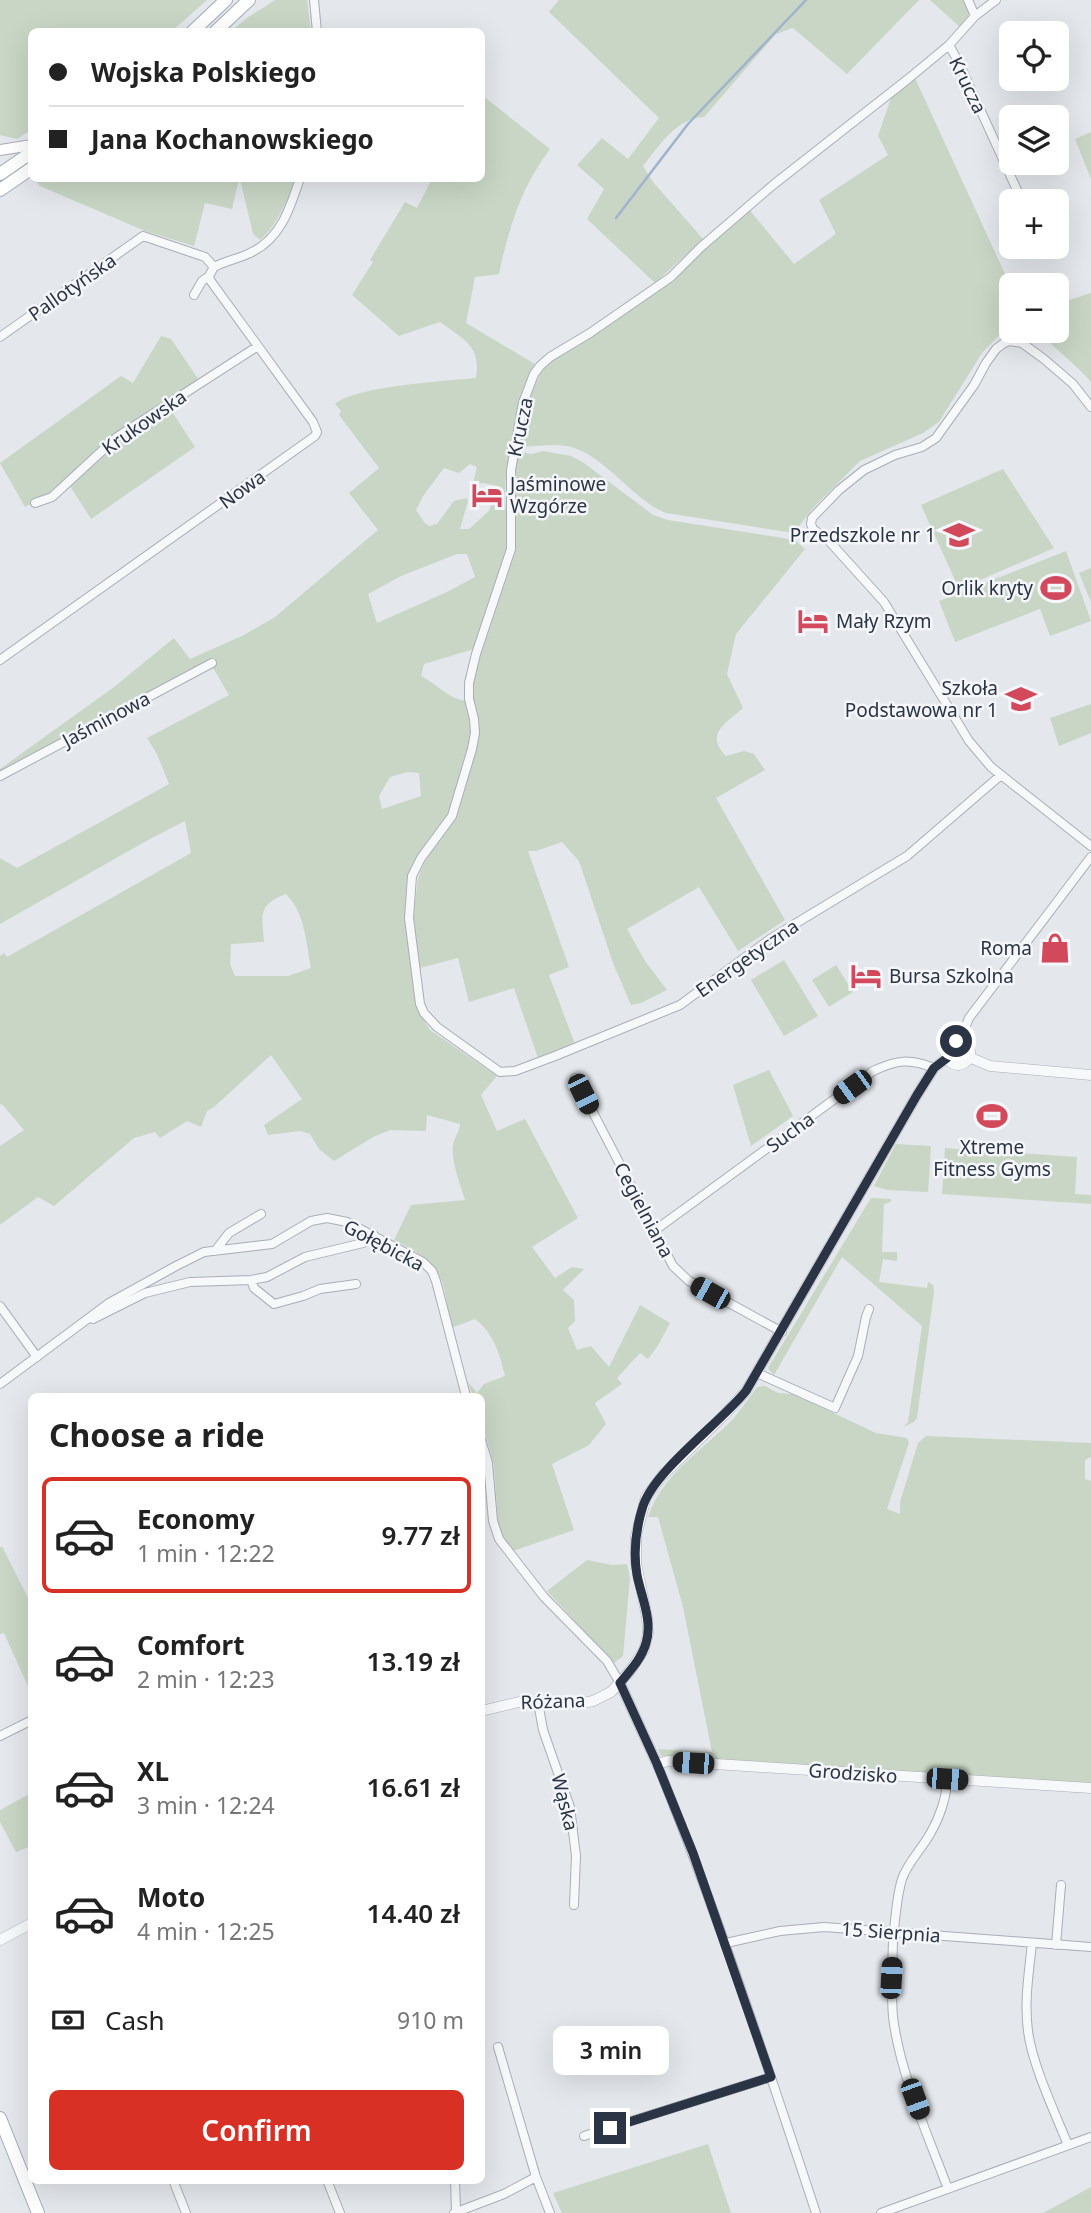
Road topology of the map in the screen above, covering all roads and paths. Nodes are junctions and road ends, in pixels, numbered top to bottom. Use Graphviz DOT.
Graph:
graph roads {
  1 [pos="226,0"];
  2 [pos="250,0"];
  3 [pos="314,0"];
  4 [pos="968,0"];
  5 [pos="996,0"];
  6 [pos="975,16"];
  7 [pos="196,28"];
  8 [pos="219,28"];
  9 [pos="317,28"];
  10 [pos="949,45"];
  11 [pos="28,146"];
  12 [pos="0,150"];
  13 [pos="28,155"];
  14 [pos="26,172"];
  15 [pos="0,174"];
  16 [pos="298,182"];
  17 [pos="1017,189"];
  18 [pos="0,190"];
  19 [pos="214,267"];
  20 [pos="209,276"];
  21 [pos="194,295"];
  22 [pos="0,337"];
  23 [pos="258,346"];
  24 [pos="1091,407"];
  25 [pos="35,503"];
  26 [pos="0,660"];
  27 [pos="212,663"];
  28 [pos="1001,775"];
  29 [pos="0,776"];
  30 [pos="1091,846"];
  31 [pos="1091,857"];
  32 [pos="960,1041"];
  33 [pos="468,1048"];
  34 [pos="969,1057"];
  35 [pos="947,1058"];
  36 [pos="934,1068"];
  37 [pos="1091,1074"];
  38 [pos="575,1078"];
  39 [pos="261,1214"];
  40 [pos="654,1231"];
  41 [pos="374,1235"];
  42 [pos="215,1251"];
  43 [pos="251,1280"];
  44 [pos="356,1284"];
  45 [pos="0,1306"];
  46 [pos="869,1309"];
  47 [pos="78,1326"];
  48 [pos="782,1332"];
  49 [pos="37,1357"];
  50 [pos="757,1373"];
  51 [pos="0,1384"];
  52 [pos="465,1393"];
  53 [pos="485,1453"];
  54 [pos="620,1683"];
  55 [pos="538,1702"];
  56 [pos="485,1710"];
  57 [pos="28,1722"];
  58 [pos="0,1735"];
  59 [pos="657,1764"];
  60 [pos="947,1779"];
  61 [pos="1091,1788"];
  62 [pos="1061,1885"];
  63 [pos="574,1905"];
  64 [pos="28,1925"];
  65 [pos="894,1931"];
  66 [pos="0,1940"];
  67 [pos="726,1943"];
  68 [pos="1032,1943"];
  69 [pos="1056,1945"];
  70 [pos="1091,1947"];
  71 [pos="498,2047"];
  72 [pos="771,2077"];
  73 [pos="0,2118"];
  74 [pos="584,2136"];
  75 [pos="1091,2137"];
  76 [pos="1068,2145"];
  77 [pos="536,2177"];
  78 [pos="175,2184"];
  79 [pos="329,2184"];
  80 [pos="454,2184"];
  81 [pos="948,2189"];
  82 [pos="38,2213"];
  83 [pos="186,2213"];
  84 [pos="340,2213"];
  85 [pos="455,2213"];
  86 [pos="550,2213"];
  87 [pos="816,2213"];
  88 [pos="881,2213"];
  1 -- 7 [label="main road"];
  2 -- 8 [label="main road"];
  3 -- 9 [label="street"];
  4 -- 6 [label="street"];
  5 -- 6 [label="street, Krucza"];
  6 -- 10 [label="street, Krucza"];
  10 -- 17 [label="street, Krucza"];
  10 -- 33 [label="street, Krucza"];
  11 -- 12 [label="main road"];
  13 -- 15 [label="main road"];
  14 -- 15 [label="main road"];
  14 -- 18 [label="main road"];
  16 -- 19 [label="street"];
  19 -- 20 [label="street"];
  19 -- 22 [label="street, Pallotyńska"];
  20 -- 21 [label="street"];
  20 -- 23 [label="street, Nowa"];
  23 -- 25 [label="street, Krukowska"];
  23 -- 26 [label="street, Nowa"];
  24 -- 28 [label="street"];
  27 -- 29 [label="street, Jaśminowa"];
  28 -- 30 [label="street"];
  28 -- 33 [label="street, Energetyczna"];
  31 -- 32 [label="street"];
  32 -- 34 [label="street"];
  32 -- 35 [label="street"];
  34 -- 35 [label="street"];
  34 -- 37 [label="street"];
  35 -- 36 [label="street"];
  36 -- 40 [label="street, Sucha"];
  36 -- 48 [label="street"];
  38 -- 40 [label="street, Cegielniana"];
  39 -- 42 [label="street"];
  40 -- 48 [label="street, Cegielniana"];
  41 -- 42 [label="street, Gołębicka"];
  41 -- 43 [label="street"];
  41 -- 52 [label="street, Gołębicka"];
  42 -- 47 [label="street, Gołębicka"];
  43 -- 44 [label="street"];
  43 -- 47 [label="street"];
  45 -- 49 [label="street"];
  46 -- 50 [label="street"];
  47 -- 49 [label="street, Gołębicka"];
  48 -- 50 [label="street"];
  49 -- 51 [label="street, Gołębicka"];
  50 -- 54 [label="street"];
  53 -- 54 [label="street"];
  54 -- 55 [label="street, Różana"];
  54 -- 59 [label="street"];
  55 -- 56 [label="street, Różana"];
  55 -- 63 [label="street, Wąska"];
  57 -- 58 [label="street"];
  59 -- 60 [label="street, Grodzisko"];
  59 -- 67 [label="street"];
  60 -- 61 [label="street, Grodzisko"];
  60 -- 65 [label="street"];
  62 -- 69 [label="street"];
  64 -- 66 [label="street"];
  65 -- 67 [label="street, 15 Sierpnia"];
  65 -- 68 [label="street, 15 Sierpnia"];
  65 -- 81 [label="street"];
  67 -- 72 [label="street"];
  68 -- 69 [label="street, 15 Sierpnia"];
  68 -- 76 [label="street"];
  69 -- 70 [label="street, 15 Sierpnia"];
  71 -- 77 [label="street"];
  72 -- 74 [label="street"];
  72 -- 87 [label="street"];
  73 -- 82 [label="main road"];
  75 -- 76 [label="street"];
  76 -- 81 [label="street"];
  77 -- 85 [label="street"];
  77 -- 86 [label="street"];
  78 -- 83 [label="street"];
  79 -- 84 [label="street"];
  80 -- 85 [label="street"];
  81 -- 88 [label="street"];
}
